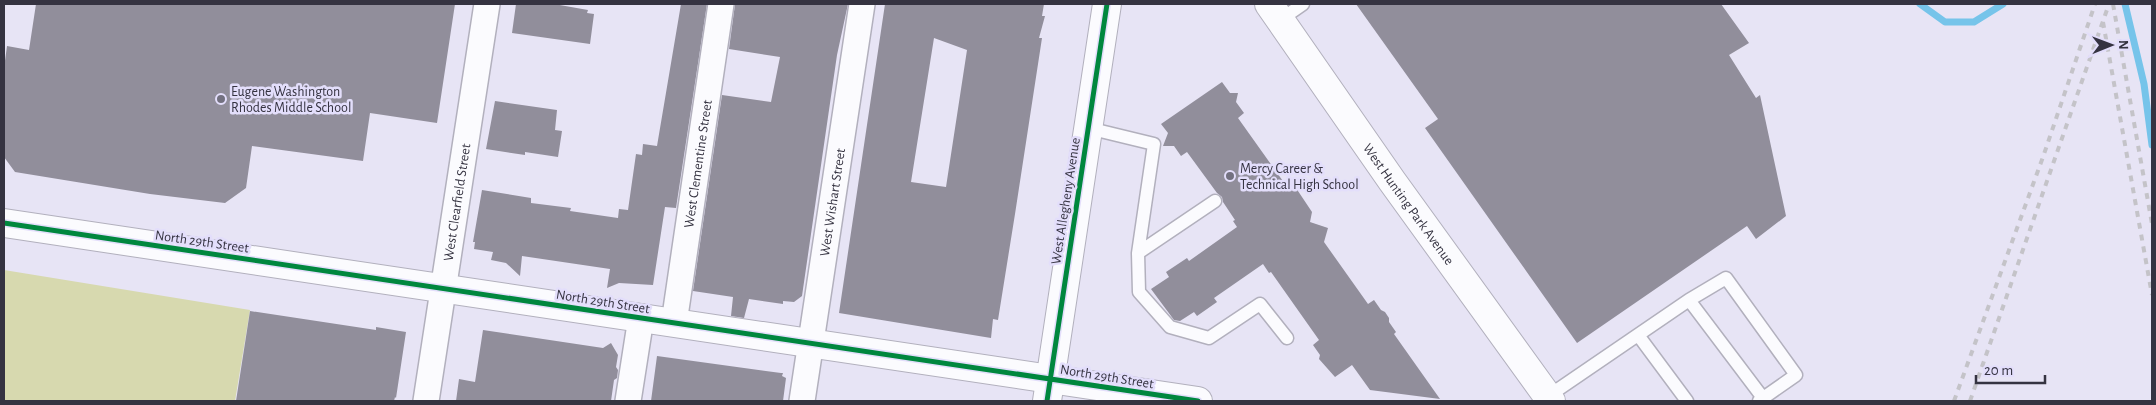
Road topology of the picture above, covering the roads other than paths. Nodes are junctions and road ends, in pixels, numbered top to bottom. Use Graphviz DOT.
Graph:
graph roads {
  1 [pos="487,4"];
  2 [pos="722,4"];
  3 [pos="862,4"];
  4 [pos="1107,4"];
  5 [pos="1303,4"];
  6 [pos="1275,12"];
  7 [pos="1088,128"];
  8 [pos="1215,201"];
  9 [pos="4,223"];
  10 [pos="1138,253"];
  11 [pos="443,288"];
  12 [pos="1689,300"];
  13 [pos="641,318"];
  14 [pos="674,323"];
  15 [pos="1638,335"];
  16 [pos="1287,338"];
  17 [pos="811,343"];
  18 [pos="1049,390"];
  19 [pos="1549,399"];
  20 [pos="1761,400"];
  21 [pos="426,401"];
  22 [pos="628,401"];
  23 [pos="802,401"];
  24 [pos="1198,401"];
  25 [pos="1687,401"];
  1 -- 11 [label="street, West Clearfield Street"];
  2 -- 14 [label="street, West Clementine Street"];
  3 -- 17 [label="street, West Wishart Street"];
  4 -- 7 [label="street, West Allegheny Avenue"];
  5 -- 6 [label="lane"];
  6 -- 19 [label="street, West Hunting Park Avenue"];
  7 -- 10 [label="lane"];
  7 -- 18 [label="street, West Allegheny Avenue"];
  8 -- 10 [label="lane"];
  9 -- 11 [label="street, North 29th Street"];
  10 -- 16 [label="lane"];
  11 -- 13 [label="street, North 29th Street"];
  11 -- 21 [label="street, West Clearfield Street"];
  12 -- 15 [label="lane"];
  12 -- 20 [label="lane"];
  12 -- 20 [label="lane"];
  13 -- 14 [label="street, North 29th Street"];
  13 -- 22 [label="street"];
  14 -- 17 [label="street, North 29th Street"];
  15 -- 19 [label="lane"];
  15 -- 25 [label="lane"];
  17 -- 18 [label="street, North 29th Street"];
  17 -- 23 [label="street, West Wishart Street"];
  18 -- 24 [label="street, North 29th Street"];
}
